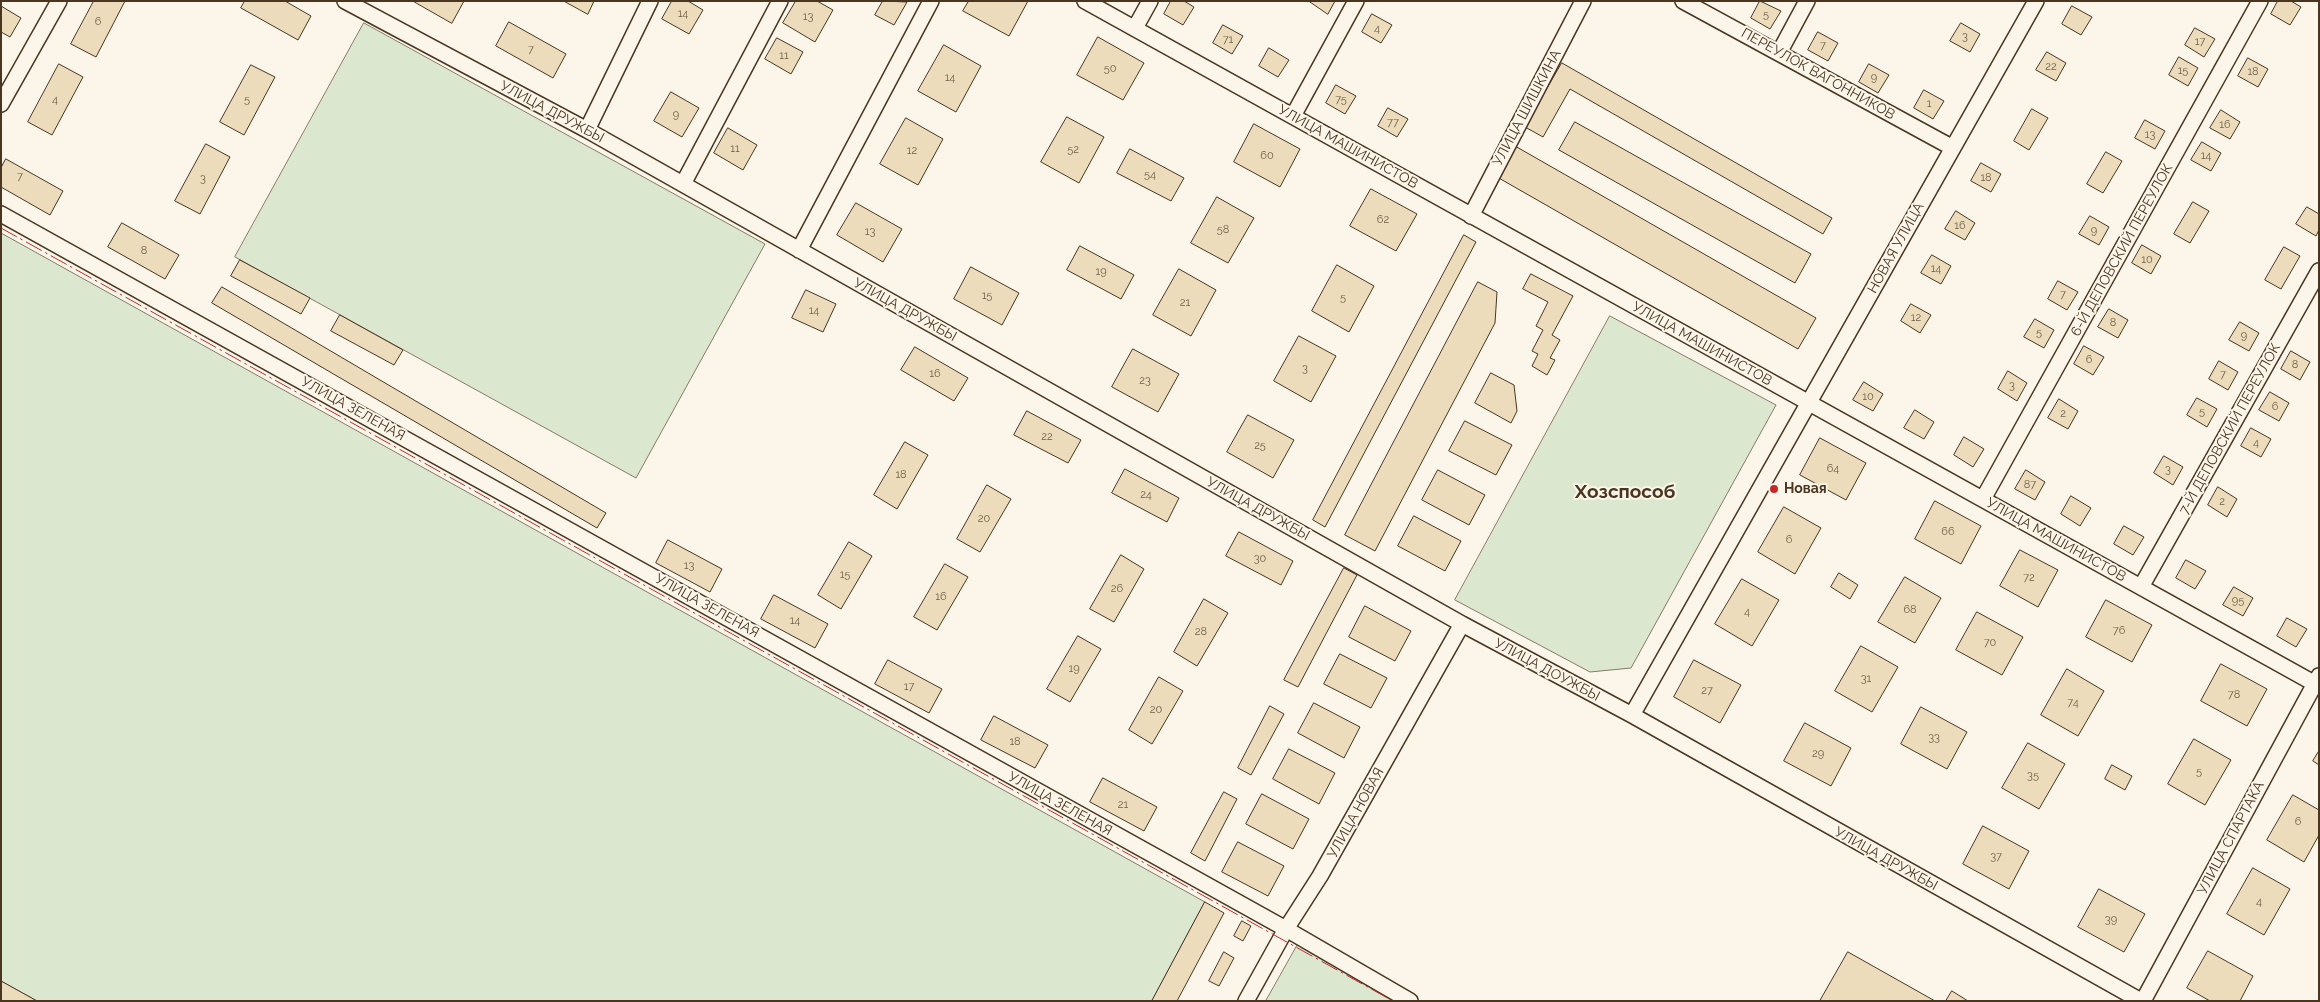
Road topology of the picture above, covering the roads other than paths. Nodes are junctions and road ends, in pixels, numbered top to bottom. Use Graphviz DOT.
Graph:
graph roads {
  1 [pos="59,1"];
  2 [pos="650,1"];
  3 [pos="780,1"];
  4 [pos="931,1"];
  5 [pos="1086,1"];
  6 [pos="1150,1"];
  7 [pos="1356,1"];
  8 [pos="1584,1"];
  9 [pos="1683,1"];
  10 [pos="1807,1"];
  11 [pos="2036,1"];
  12 [pos="2260,1"];
  13 [pos="347,2"];
  14 [pos="1135,28"];
  15 [pos="1779,53"];
  16 [pos="1,104"];
  17 [pos="1293,116"];
  18 [pos="586,130"];
  19 [pos="1953,148"];
  20 [pos="683,184"];
  21 [pos="1,214"];
  22 [pos="1472,216"];
  23 [pos="799,250"];
  24 [pos="2319,271"];
  25 [pos="1809,403"];
  26 [pos="1983,499"];
  27 [pos="2141,587"];
  28 [pos="1462,624"];
  29 [pos="2317,682"];
  30 [pos="1632,715"];
  31 [pos="1286,929"];
  32 [pos="1246,1001"];
  33 [pos="1410,1001"];
  34 [pos="2142,1001"];
  1 -- 16 [label="street"];
  2 -- 18 [label="street"];
  3 -- 20 [label="street"];
  4 -- 23 [label="street"];
  5 -- 14 [label="street, УЛИЦА МАШИНИСТОВ"];
  6 -- 14 [label="street"];
  7 -- 17 [label="street"];
  8 -- 22 [label="street, УЛИЦА ШИШКИНА"];
  9 -- 15 [label="street, ПЕРЕУЛОК ВАГОННИКОВ"];
  10 -- 15 [label="street"];
  11 -- 19 [label="street, НОВАЯ УЛИЦА"];
  12 -- 26 [label="street, 6-Й ДЕПОВСКИЙ ПЕРЕУЛОК"];
  13 -- 18 [label="street, УЛИЦА ДРУЖБЫ"];
  14 -- 17 [label="street, УЛИЦА МАШИНИСТОВ"];
  15 -- 19 [label="street, ПЕРЕУЛОК ВАГОННИКОВ"];
  17 -- 22 [label="street, УЛИЦА МАШИНИСТОВ"];
  18 -- 20 [label="street, УЛИЦА ДРУЖБЫ"];
  19 -- 25 [label="street, НОВАЯ УЛИЦА"];
  20 -- 23 [label="street, УЛИЦА ДРУЖБЫ"];
  21 -- 31 [label="street, УЛИЦА ЗЕЛЕНАЯ"];
  22 -- 25 [label="street, УЛИЦА МАШИНИСТОВ"];
  23 -- 28 [label="street, УЛИЦА ДРУЖБЫ"];
  24 -- 27 [label="street, 7-Й ДЕПОВСКИЙ ПЕРЕУЛОК"];
  25 -- 26 [label="street, УЛИЦА МАШИНИСТОВ"];
  25 -- 30 [label="street, НОВАЯ УЛИЦА"];
  26 -- 27 [label="street, УЛИЦА МАШИНИСТОВ"];
  27 -- 29 [label="street, УЛИЦА МАШИНИСТОВ"];
  28 -- 30 [label="street, УЛИЦА ДОУЖБЫ"];
  28 -- 31 [label="street, УЛИЦА НОВАЯ"];
  29 -- 34 [label="street, УЛИЦА СПАРТАКА"];
  30 -- 34 [label="street, УЛИЦА ДРУЖБЫ"];
  31 -- 32 [label="street, УЛИЦА НОВАЯ"];
  31 -- 33 [label="street, УЛИЦА ЗЕЛЕНАЯ"];
}
